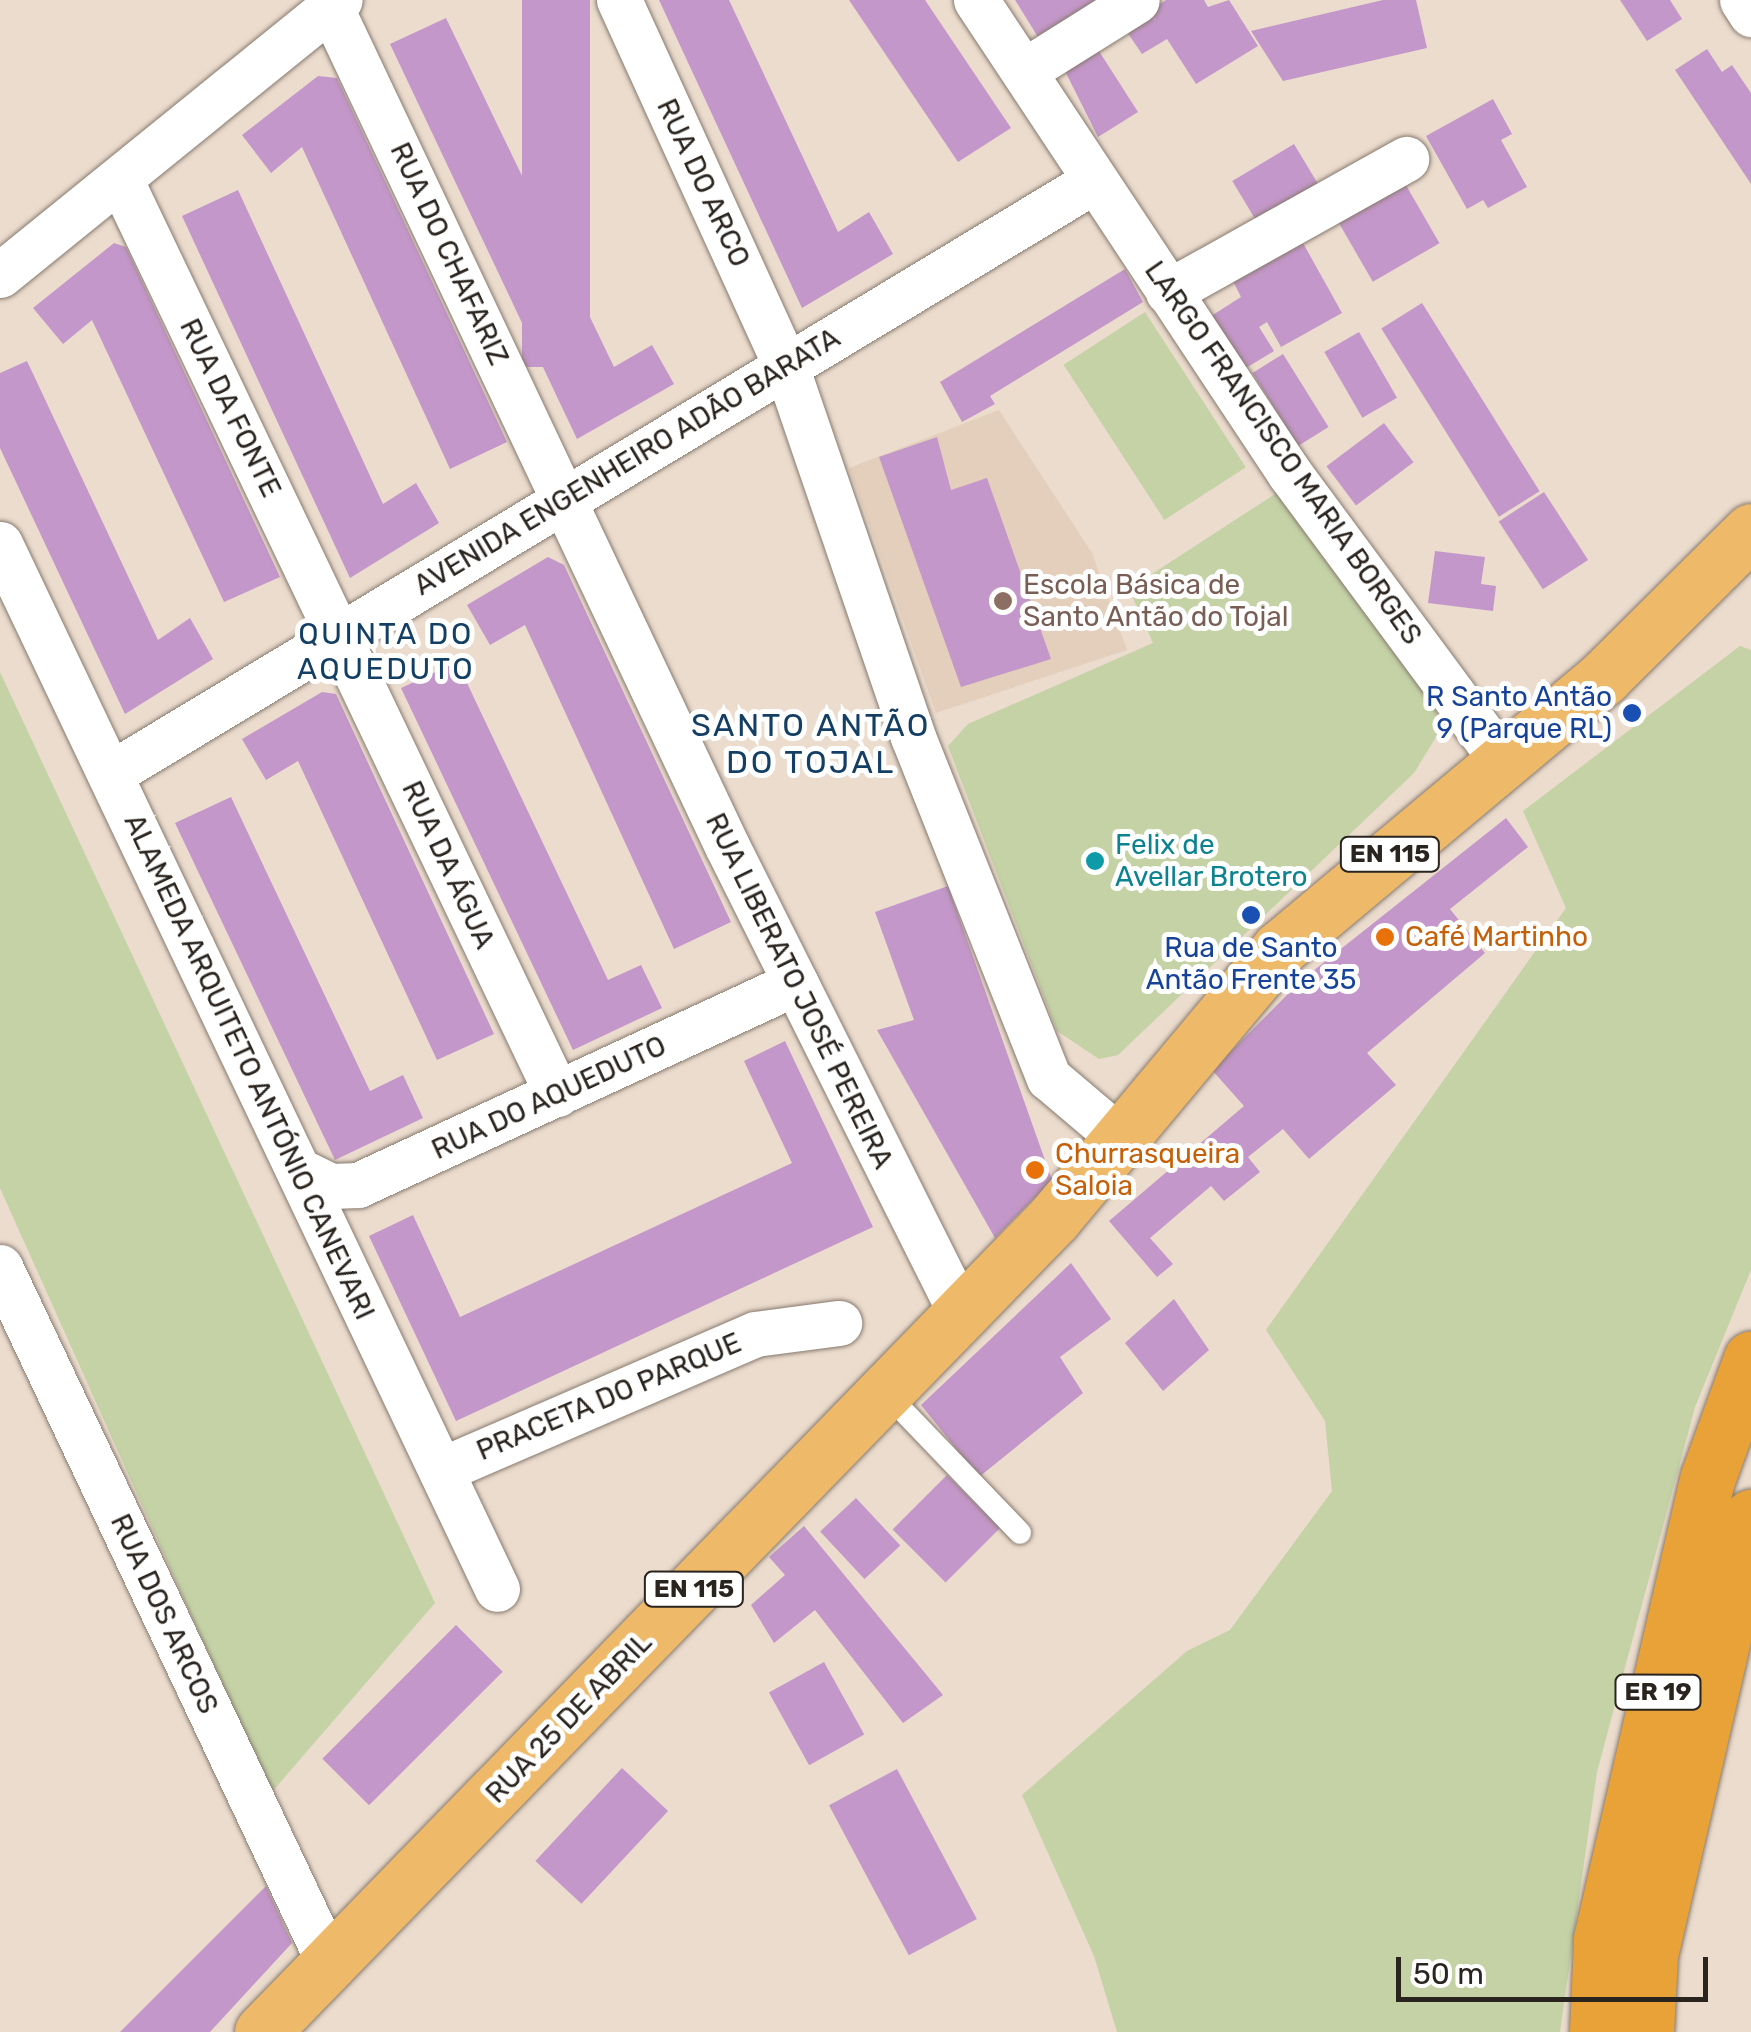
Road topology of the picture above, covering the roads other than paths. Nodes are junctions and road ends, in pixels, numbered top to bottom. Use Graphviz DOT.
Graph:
graph roads {
  1 [pos="619,0"];
  2 [pos="976,0"];
  3 [pos="1137,0"];
  4 [pos="1742,0"];
  5 [pos="335,4"];
  6 [pos="1751,14"];
  7 [pos="1024,71"];
  8 [pos="1406,159"];
  9 [pos="121,181"];
  10 [pos="1092,182"];
  11 [pos="0,275"];
  12 [pos="1168,292"];
  13 [pos="786,366"];
  14 [pos="567,502"];
  15 [pos="1751,532"];
  16 [pos="0,544"];
  17 [pos="339,635"];
  18 [pos="1502,760"];
  19 [pos="110,774"];
  20 [pos="796,983"];
  21 [pos="557,1094"];
  22 [pos="1122,1140"];
  23 [pos="300,1171"];
  24 [pos="0,1267"];
  25 [pos="961,1314"];
  26 [pos="839,1323"];
  27 [pos="1751,1359"];
  28 [pos="886,1392"];
  29 [pos="440,1470"];
  30 [pos="1751,1516"];
  31 [pos="1020,1534"];
  32 [pos="497,1589"];
  33 [pos="328,1961"];
  34 [pos="262,2032"];
  35 [pos="1597,2032"];
  36 [pos="1646,2032"];
  1 -- 13 [label="street, RUA DO ARCO"];
  2 -- 7 [label="street, LARGO FRANCISCO MARIA BORGES"];
  3 -- 7 [label="street"];
  4 -- 6 [label="street"];
  5 -- 9 [label="street"];
  5 -- 14 [label="street, RUA DO CHAFARIZ"];
  7 -- 10 [label="street, LARGO FRANCISCO MARIA BORGES"];
  8 -- 12 [label="street"];
  9 -- 11 [label="street"];
  9 -- 17 [label="street, RUA DA FONTE"];
  10 -- 12 [label="street, LARGO FRANCISCO MARIA BORGES"];
  10 -- 13 [label="street, AVENIDA ENGENHEIRO ADÃO BARATA"];
  12 -- 18 [label="street, LARGO FRANCISCO MARIA BORGES"];
  13 -- 14 [label="street, AVENIDA ENGENHEIRO ADÃO BARATA"];
  13 -- 22 [label="street"];
  14 -- 17 [label="street, AVENIDA ENGENHEIRO ADÃO BARATA"];
  14 -- 20 [label="street, RUA LIBERATO JOSÉ PEREIRA"];
  15 -- 18 [label="main road, EN 115"];
  16 -- 19 [label="street, ALAMEDA ARQUITETO ANTÓNIO CANEVARI"];
  17 -- 19 [label="street, AVENIDA ENGENHEIRO ADÃO BARATA"];
  17 -- 21 [label="street, RUA DA ÁGUA"];
  18 -- 22 [label="main road, EN 115"];
  19 -- 23 [label="street, ALAMEDA ARQUITETO ANTÓNIO CANEVARI"];
  20 -- 21 [label="street, RUA DO AQUEDUTO"];
  20 -- 25 [label="street, RUA LIBERATO JOSÉ PEREIRA"];
  21 -- 23 [label="street, RUA DO AQUEDUTO"];
  22 -- 25 [label="main road, RUA 25 DE ABRIL / EN 115"];
  23 -- 29 [label="street, ALAMEDA ARQUITETO ANTÓNIO CANEVARI"];
  24 -- 33 [label="street, RUA DOS ARCOS"];
  25 -- 28 [label="main road, RUA 25 DE ABRIL / EN 115"];
  26 -- 29 [label="street, PRACETA DO PARQUE"];
  27 -- 35 [label="highway, ER 19"];
  28 -- 31 [label="lane"];
  28 -- 33 [label="main road, RUA 25 DE ABRIL / EN 115"];
  29 -- 32 [label="street, ALAMEDA ARQUITETO ANTÓNIO CANEVARI"];
  30 -- 36 [label="highway, ER 19"];
  33 -- 34 [label="main road, RUA 25 DE ABRIL / EN 115"];
}
